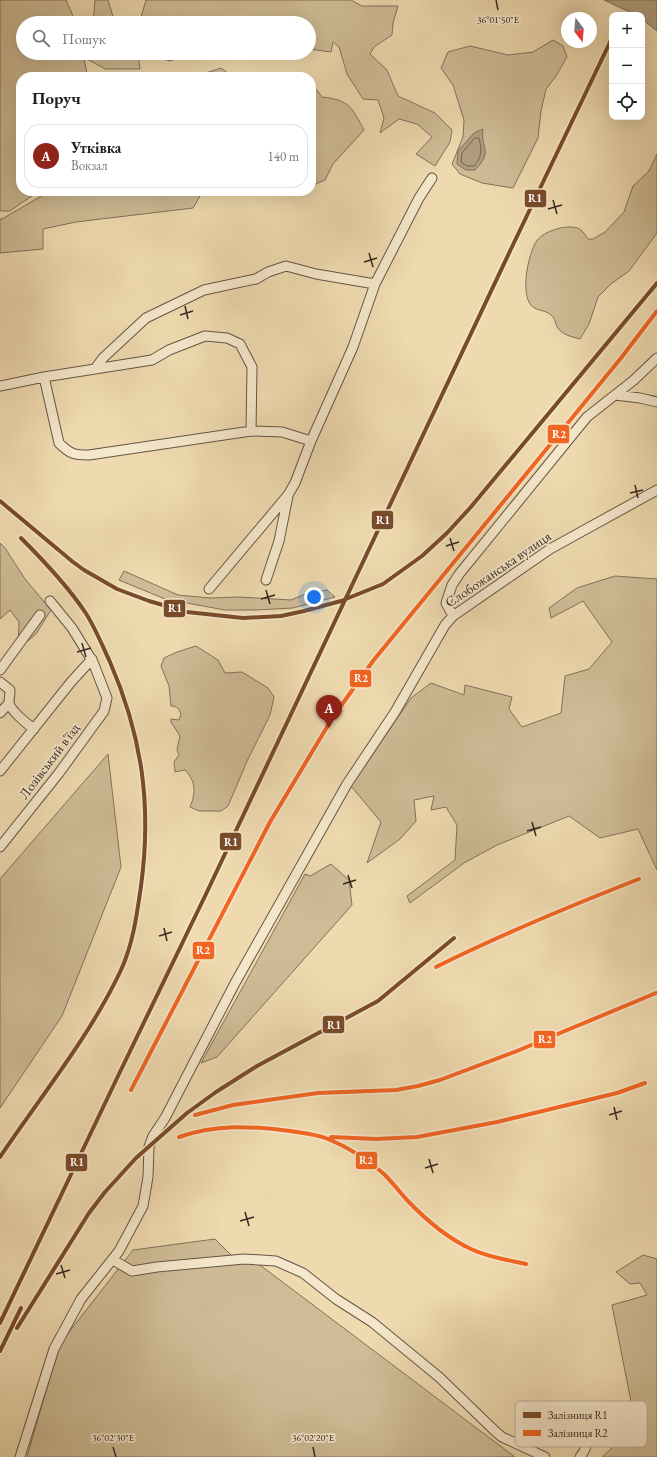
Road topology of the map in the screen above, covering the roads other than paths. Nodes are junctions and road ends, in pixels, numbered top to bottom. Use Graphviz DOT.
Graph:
graph roads {
  1 [pos="432,178"];
  2 [pos="376,284"];
  3 [pos="657,358"];
  4 [pos="95,369"];
  5 [pos="44,377"];
  6 [pos="0,386"];
  7 [pos="615,395"];
  8 [pos="657,402"];
  9 [pos="251,431"];
  10 [pos="311,441"];
  11 [pos="657,490"];
  12 [pos="288,495"];
  13 [pos="266,580"];
  14 [pos="209,589"];
  15 [pos="50,601"];
  16 [pos="40,615"];
  17 [pos="453,616"];
  18 [pos="92,659"];
  19 [pos="0,670"];
  20 [pos="0,682"];
  21 [pos="9,703"];
  22 [pos="0,713"];
  23 [pos="34,729"];
  24 [pos="0,771"];
  25 [pos="0,847"];
  26 [pos="113,1260"];
  27 [pos="515,1443"];
  28 [pos="523,1447"];
  29 [pos="586,1447"];
  30 [pos="20,1457"];
  31 [pos="544,1457"];
  32 [pos="580,1457"];
  1 -- 2 [label="street"];
  2 -- 4 [label="street"];
  2 -- 10 [label="street"];
  3 -- 7 [label="street"];
  4 -- 5 [label="street"];
  4 -- 9 [label="street"];
  5 -- 6 [label="street"];
  5 -- 9 [label="street"];
  7 -- 8 [label="street"];
  7 -- 17 [label="street"];
  9 -- 10 [label="street"];
  10 -- 12 [label="street"];
  11 -- 17 [label="street, Слобожанська вулиця"];
  12 -- 13 [label="street"];
  12 -- 14 [label="street"];
  15 -- 18 [label="street"];
  16 -- 19 [label="street"];
  17 -- 26 [label="street, Слобожанська вулиця"];
  18 -- 23 [label="street"];
  18 -- 25 [label="street, Лозівський в'їзд"];
  20 -- 21 [label="street"];
  21 -- 22 [label="street"];
  21 -- 23 [label="street"];
  23 -- 24 [label="street"];
  26 -- 27 [label="street"];
  26 -- 30 [label="street, Слобожанська вулиця"];
  28 -- 31 [label="street"];
  29 -- 32 [label="street"];
}
